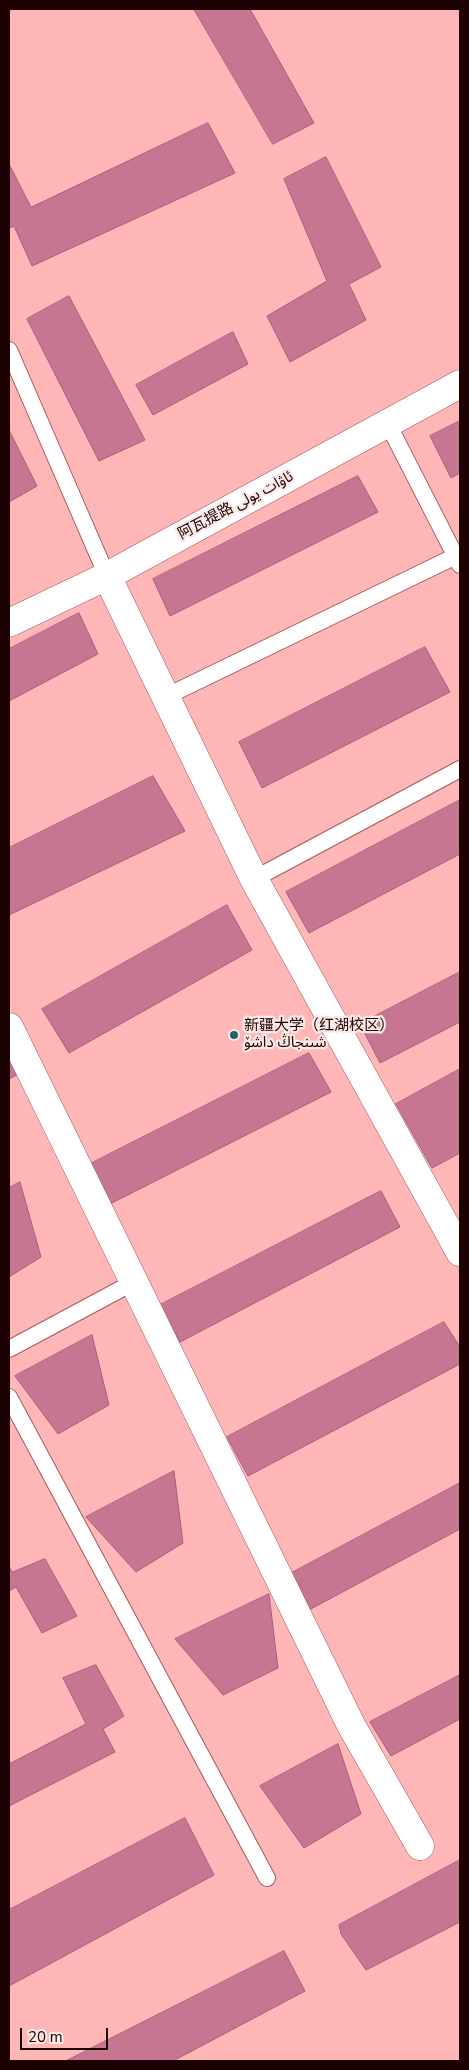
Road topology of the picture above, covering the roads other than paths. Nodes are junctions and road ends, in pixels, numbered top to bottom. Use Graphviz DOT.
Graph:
graph roads {
  1 [pos="9,350"];
  2 [pos="460,384"];
  3 [pos="388,424"];
  4 [pos="459,559"];
  5 [pos="107,576"];
  6 [pos="9,623"];
  7 [pos="166,697"];
  8 [pos="460,769"];
  9 [pos="254,879"];
  10 [pos="9,1027"];
  11 [pos="460,1252"];
  12 [pos="134,1282"];
  13 [pos="9,1349"];
  14 [pos="9,1397"];
  15 [pos="420,1846"];
  16 [pos="266,1878"];
  1 -- 5 [label="lane"];
  2 -- 3 [label="street, 阿瓦提路 ئاۋات يولى"];
  3 -- 4 [label="lane"];
  3 -- 5 [label="street, 阿瓦提路 ئاۋات يولى"];
  4 -- 7 [label="lane"];
  5 -- 6 [label="street, 阿瓦提路 ئاۋات يولى"];
  5 -- 7 [label="street"];
  7 -- 9 [label="street"];
  8 -- 9 [label="lane"];
  9 -- 11 [label="street"];
  10 -- 12 [label="street"];
  12 -- 13 [label="lane"];
  12 -- 15 [label="street"];
  14 -- 16 [label="lane"];
}
